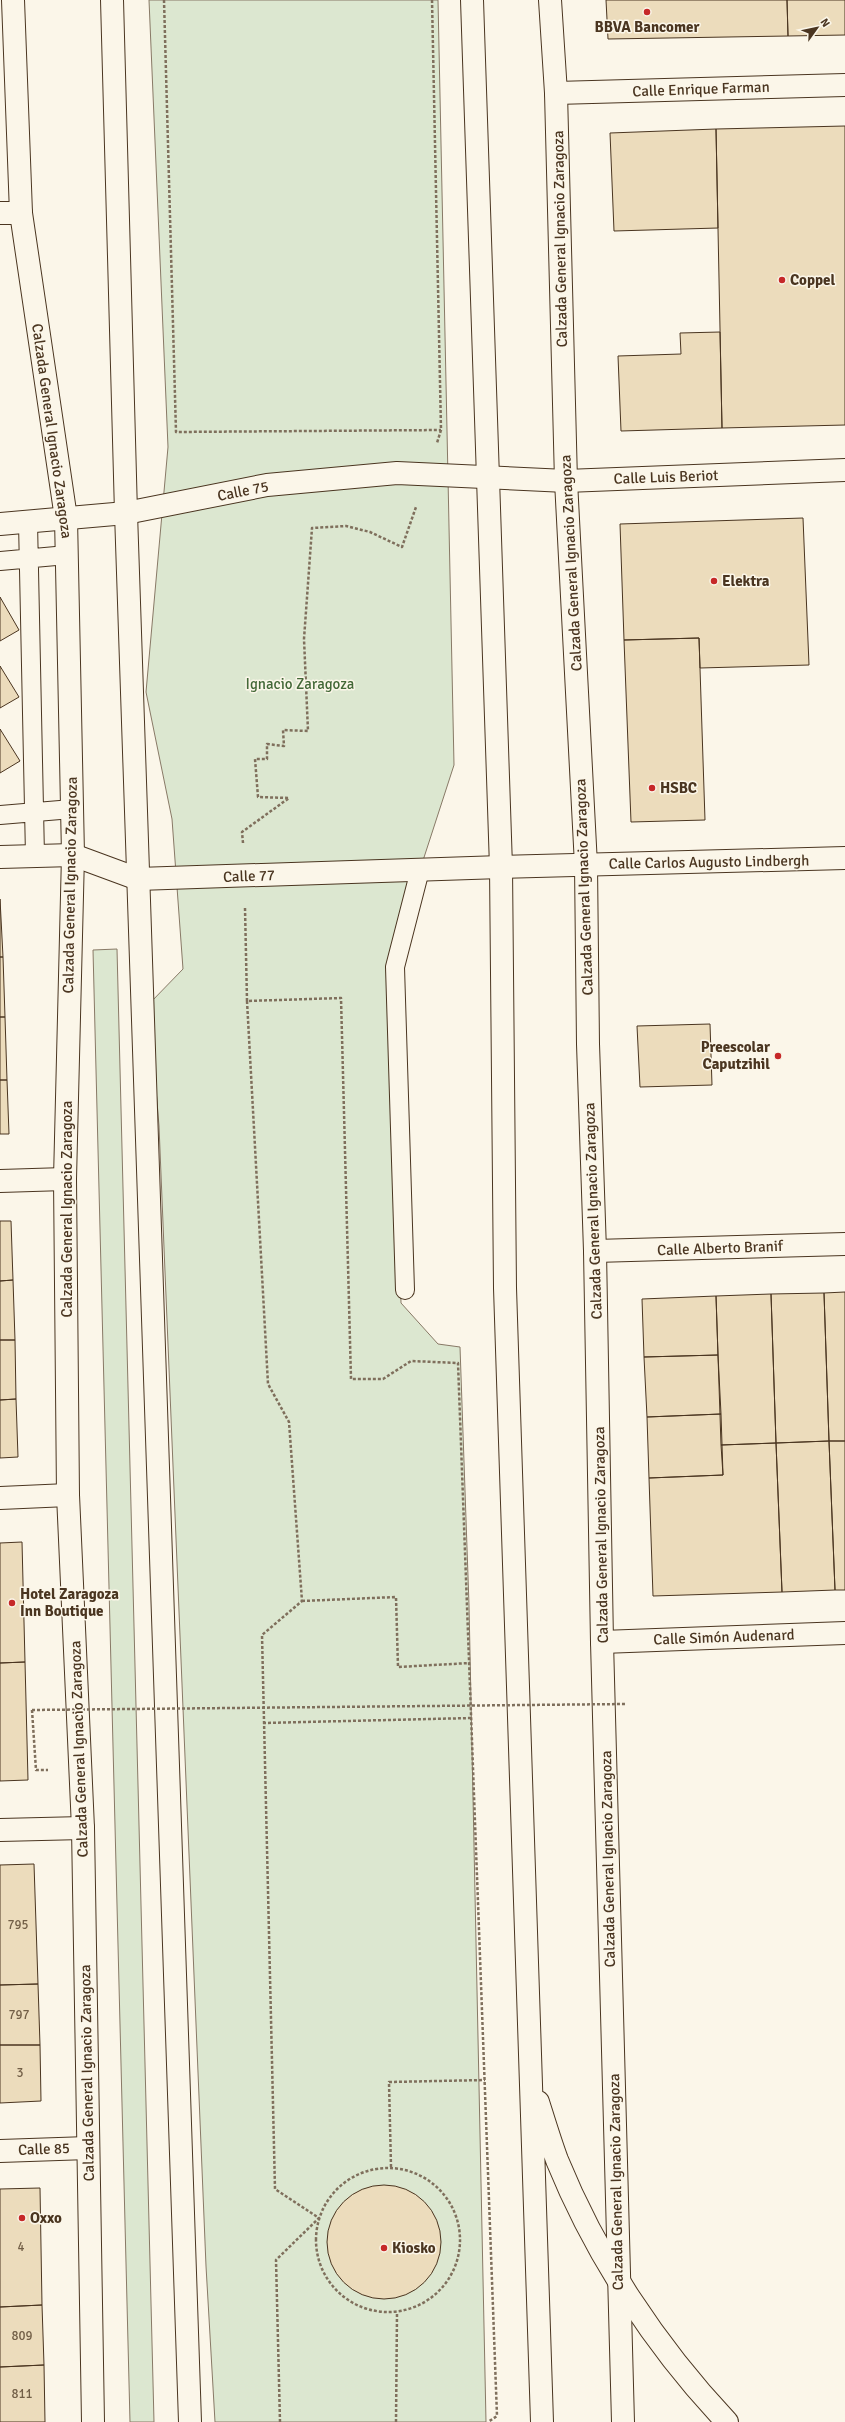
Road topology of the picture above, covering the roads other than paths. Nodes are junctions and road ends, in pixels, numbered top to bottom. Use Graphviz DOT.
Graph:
graph roads {
  1 [pos="13,0"];
  2 [pos="112,0"];
  3 [pos="472,0"];
  4 [pos="550,0"];
  5 [pos="845,85"];
  6 [pos="556,93"];
  7 [pos="10,213"];
  8 [pos="845,470"];
  9 [pos="487,477"];
  10 [pos="566,480"];
  11 [pos="126,513"];
  12 [pos="66,518"];
  13 [pos="28,522"];
  14 [pos="0,524"];
  15 [pos="67,555"];
  16 [pos="30,558"];
  17 [pos="0,561"];
  18 [pos="72,809"];
  19 [pos="33,812"];
  20 [pos="0,815"];
  21 [pos="73,855"];
  22 [pos="35,856"];
  23 [pos="0,857"];
  24 [pos="845,858"];
  25 [pos="586,865"];
  26 [pos="501,867"];
  27 [pos="420,870"];
  28 [pos="138,879"];
  29 [pos="64,1179"];
  30 [pos="0,1181"];
  31 [pos="845,1244"];
  32 [pos="595,1251"];
  33 [pos="405,1290"];
  34 [pos="68,1495"];
  35 [pos="0,1498"];
  36 [pos="845,1633"];
  37 [pos="602,1642"];
  38 [pos="83,1828"];
  39 [pos="0,1830"];
  40 [pos="530,2080"];
  41 [pos="88,2148"];
  42 [pos="0,2151"];
  43 [pos="618,2278"];
  44 [pos="93,2422"];
  45 [pos="190,2422"];
  46 [pos="542,2422"];
  47 [pos="623,2422"];
  48 [pos="727,2422"];
  1 -- 7 [label="main road, Calzada General Ignacio Zaragoza"];
  2 -- 11 [label="main road"];
  3 -- 9 [label="main road"];
  4 -- 6 [label="main road, Calzada General Ignacio Zaragoza"];
  5 -- 6 [label="main road, Calle Enrique Farman"];
  6 -- 10 [label="main road, Calzada General Ignacio Zaragoza"];
  7 -- 12 [label="main road, Calzada General Ignacio Zaragoza"];
  8 -- 10 [label="main road, Calle Luis Beriot"];
  9 -- 10 [label="main road, Calle Luis Beriot"];
  9 -- 11 [label="main road, Calle 75"];
  9 -- 26 [label="main road"];
  10 -- 25 [label="main road, Calzada General Ignacio Zaragoza"];
  11 -- 12 [label="main road, Calle 75"];
  11 -- 28 [label="main road"];
  12 -- 13 [label="main road, Calle 75"];
  12 -- 15 [label="main road, Calzada General Ignacio Zaragoza"];
  13 -- 14 [label="main road, Calle 75"];
  13 -- 16 [label="lane"];
  15 -- 16 [label="lane"];
  15 -- 18 [label="main road, Calzada General Ignacio Zaragoza"];
  16 -- 17 [label="lane"];
  16 -- 19 [label="lane"];
  18 -- 19 [label="lane"];
  18 -- 21 [label="main road, Calzada General Ignacio Zaragoza"];
  19 -- 20 [label="lane"];
  19 -- 22 [label="lane"];
  21 -- 22 [label="main road, Calle 77"];
  21 -- 28 [label="main road, Calle 77"];
  21 -- 29 [label="main road, Calzada General Ignacio Zaragoza"];
  22 -- 23 [label="main road, Calle 77"];
  24 -- 25 [label="main road, Calle Carlos Augusto Lindbergh"];
  25 -- 26 [label="main road, Calle Carlos Augusto Lindbergh"];
  25 -- 32 [label="main road, Calzada General Ignacio Zaragoza"];
  26 -- 27 [label="main road, Calle 77"];
  26 -- 40 [label="main road"];
  27 -- 28 [label="main road, Calle 77"];
  27 -- 33 [label="lane"];
  28 -- 45 [label="main road"];
  29 -- 30 [label="main road"];
  29 -- 34 [label="main road, Calzada General Ignacio Zaragoza"];
  31 -- 32 [label="main road, Calle Alberto Branif"];
  32 -- 37 [label="main road, Calzada General Ignacio Zaragoza"];
  34 -- 35 [label="main road"];
  34 -- 38 [label="main road, Calzada General Ignacio Zaragoza"];
  36 -- 37 [label="main road, Calle Simón Audenard"];
  37 -- 43 [label="main road, Calzada General Ignacio Zaragoza"];
  38 -- 39 [label="main road"];
  38 -- 41 [label="main road, Calzada General Ignacio Zaragoza"];
  40 -- 43 [label="main road"];
  40 -- 46 [label="main road"];
  41 -- 42 [label="main road, Calle 85"];
  41 -- 44 [label="main road, Calzada General Ignacio Zaragoza"];
  43 -- 47 [label="main road, Calzada General Ignacio Zaragoza"];
  43 -- 48 [label="main road"];
}
